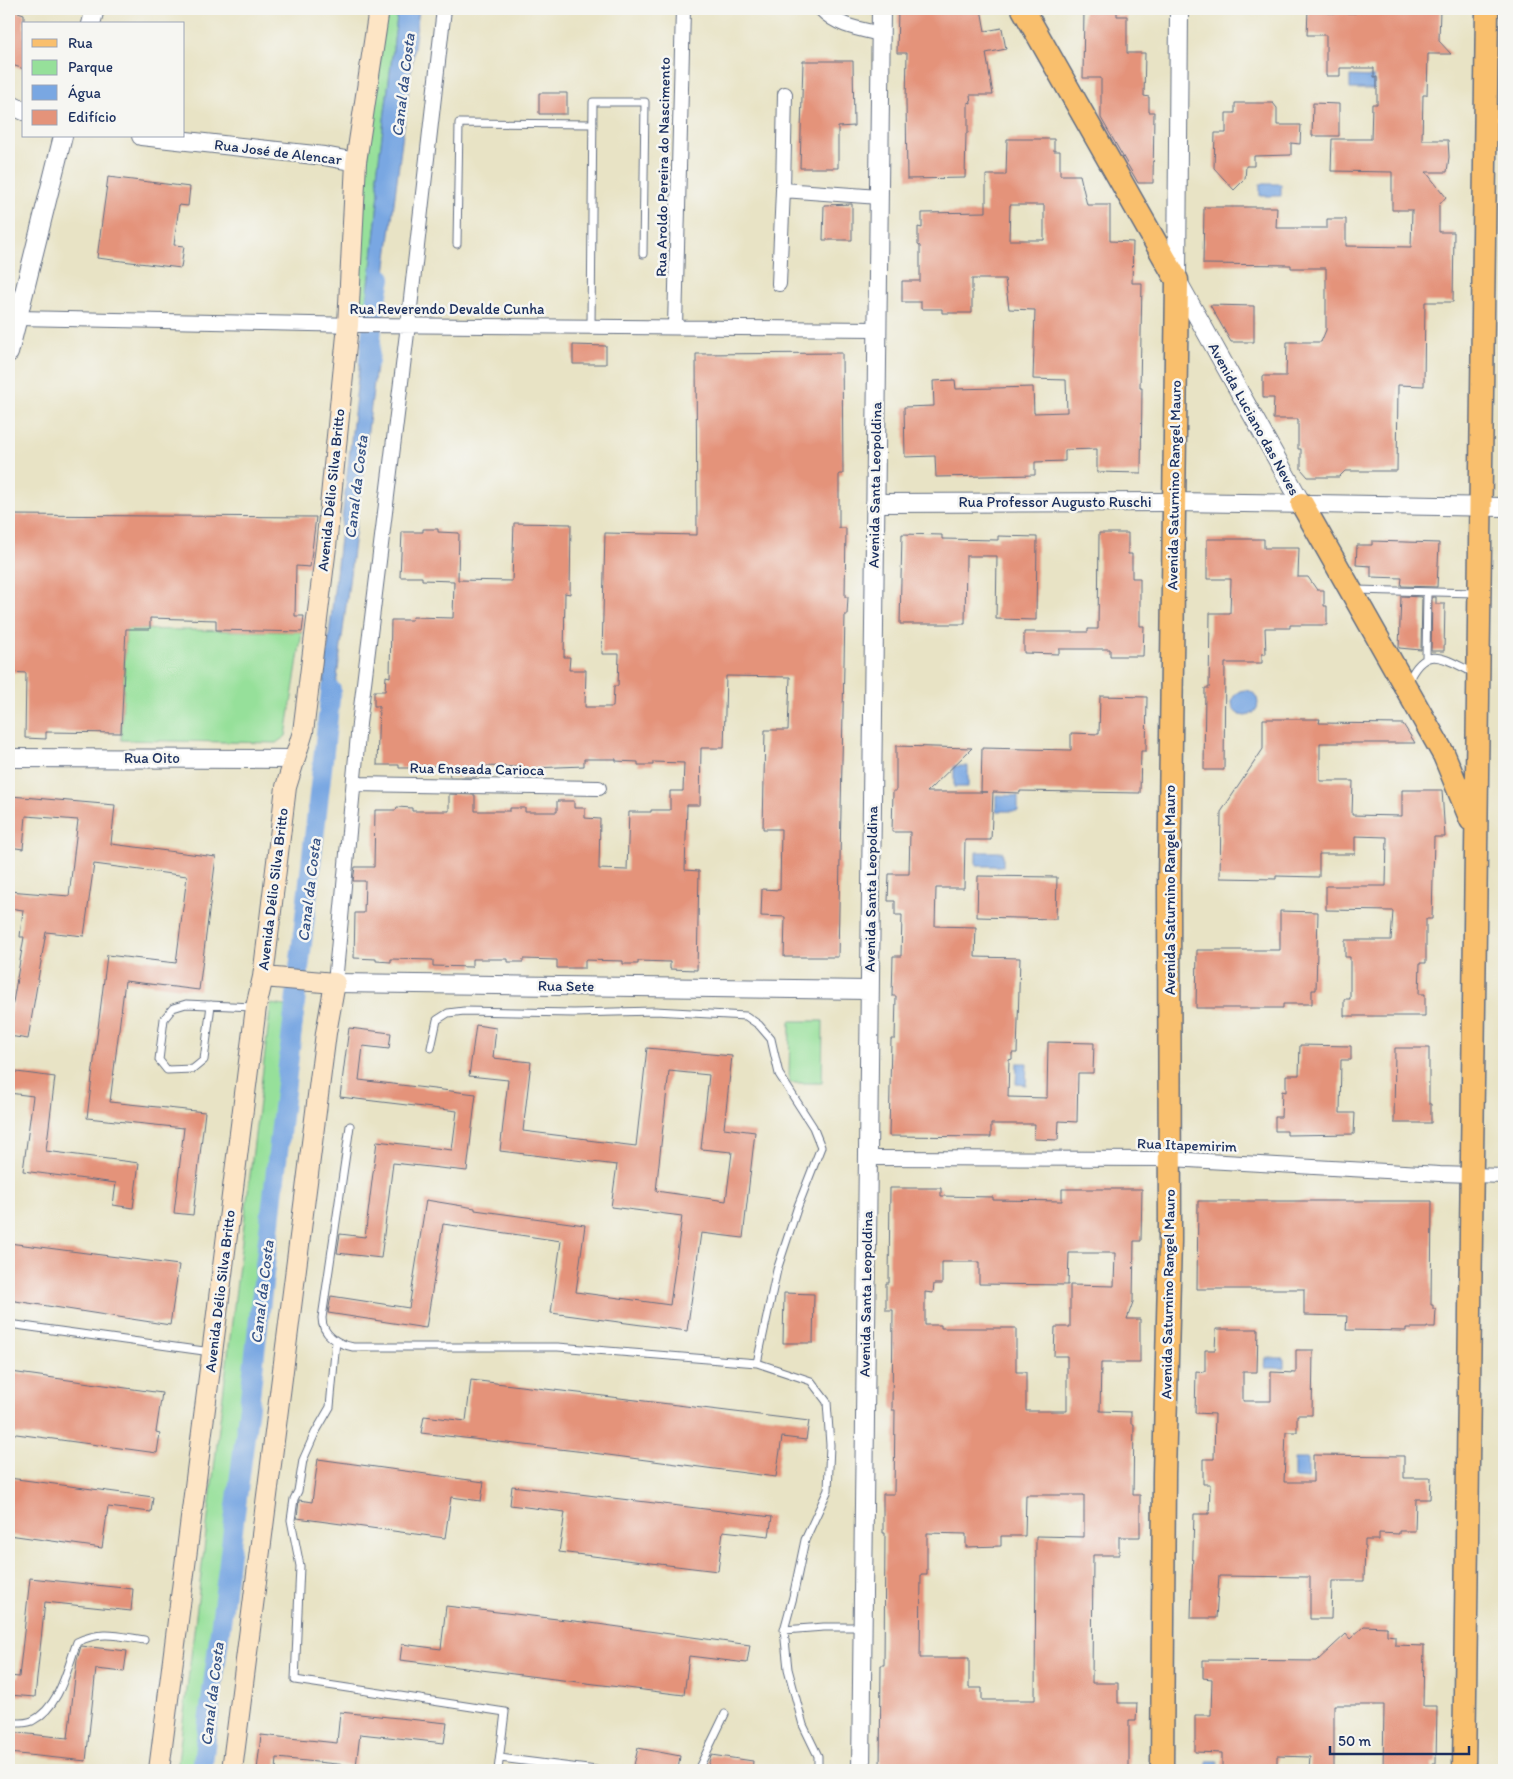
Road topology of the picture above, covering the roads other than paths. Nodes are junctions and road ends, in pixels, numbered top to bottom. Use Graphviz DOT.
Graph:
graph roads {
  1 [pos="94,9"];
  2 [pos="378,9"];
  3 [pos="444,9"];
  4 [pos="683,9"];
  5 [pos="821,9"];
  6 [pos="881,9"];
  7 [pos="1023,9"];
  8 [pos="1180,9"];
  9 [pos="1487,9"];
  10 [pos="91,22"];
  11 [pos="881,34"];
  12 [pos="785,94"];
  13 [pos="9,104"];
  14 [pos="22,110"];
  15 [pos="593,124"];
  16 [pos="62,138"];
  17 [pos="159,138"];
  18 [pos="356,162"];
  19 [pos="783,190"];
  20 [pos="879,197"];
  21 [pos="457,244"];
  22 [pos="642,254"];
  23 [pos="1177,280"];
  24 [pos="779,284"];
  25 [pos="17,318"];
  26 [pos="353,325"];
  27 [pos="408,325"];
  28 [pos="591,326"];
  29 [pos="675,327"];
  30 [pos="877,329"];
  31 [pos="9,354"];
  32 [pos="875,502"];
  33 [pos="1173,502"];
  34 [pos="1302,504"];
  35 [pos="1480,506"];
  36 [pos="1504,507"];
  37 [pos="1350,590"];
  38 [pos="1427,592"];
  39 [pos="1479,593"];
  40 [pos="1426,658"];
  41 [pos="1478,676"];
  42 [pos="1406,688"];
  43 [pos="9,758"];
  44 [pos="295,759"];
  45 [pos="354,784"];
  46 [pos="599,788"];
  47 [pos="1476,833"];
  48 [pos="273,978"];
  49 [pos="335,983"];
  50 [pos="869,990"];
  51 [pos="211,1005"];
  52 [pos="256,1007"];
  53 [pos="431,1048"];
  54 [pos="350,1126"];
  55 [pos="868,1158"];
  56 [pos="1171,1159"];
  57 [pos="1473,1176"];
  58 [pos="1504,1176"];
  59 [pos="9,1324"];
  60 [pos="336,1341"];
  61 [pos="213,1352"];
  62 [pos="757,1363"];
  63 [pos="862,1627"];
  64 [pos="784,1630"];
  65 [pos="144,1640"];
  66 [pos="725,1714"];
  67 [pos="9,1723"];
  68 [pos="500,1758"];
  69 [pos="159,1770"];
  70 [pos="232,1770"];
  71 [pos="498,1770"];
  72 [pos="596,1770"];
  73 [pos="698,1770"];
  74 [pos="818,1770"];
  75 [pos="861,1770"];
  76 [pos="1162,1770"];
  77 [pos="1464,1770"];
  1 -- 10 [label="street"];
  2 -- 18 [label="main road, Avenida Délio Silva Britto"];
  3 -- 27 [label="street"];
  4 -- 29 [label="street, Rua Aroldo Pereira do Nascimento"];
  5 -- 11 [label="street"];
  6 -- 11 [label="street, Avenida Santa Leopoldina"];
  7 -- 23 [label="main road, Avenida Luciano das Neves"];
  8 -- 23 [label="street, Avenida Saturnino Rangel Mauro"];
  9 -- 35 [label="main road"];
  11 -- 20 [label="street, Avenida Santa Leopoldina"];
  12 -- 19 [label="street"];
  13 -- 14 [label="street"];
  15 -- 21 [label="lane"];
  15 -- 22 [label="lane"];
  15 -- 28 [label="lane"];
  16 -- 25 [label="street"];
  17 -- 18 [label="street, Rua José de Alencar"];
  18 -- 26 [label="main road, Avenida Délio Silva Britto"];
  19 -- 20 [label="street"];
  19 -- 24 [label="street"];
  20 -- 30 [label="street, Avenida Santa Leopoldina"];
  23 -- 33 [label="main road, Avenida Saturnino Rangel Mauro"];
  23 -- 34 [label="street, Avenida Luciano das Neves"];
  25 -- 26 [label="street, Rua Reverendo Devalde Cunha"];
  25 -- 31 [label="street"];
  26 -- 27 [label="street, Rua Reverendo Devalde Cunha"];
  26 -- 44 [label="main road, Avenida Délio Silva Britto"];
  27 -- 28 [label="street, Rua Reverendo Devalde Cunha"];
  27 -- 45 [label="street"];
  28 -- 29 [label="street, Rua Reverendo Devalde Cunha"];
  29 -- 30 [label="street, Rua Reverendo Devalde Cunha"];
  30 -- 32 [label="street, Avenida Santa Leopoldina"];
  32 -- 33 [label="street, Rua Professor Augusto Ruschi"];
  32 -- 50 [label="street, Avenida Santa Leopoldina"];
  33 -- 34 [label="street, Rua Professor Augusto Ruschi"];
  33 -- 56 [label="main road, Avenida Saturnino Rangel Mauro"];
  34 -- 35 [label="street, Rua Professor Augusto Ruschi"];
  34 -- 37 [label="main road, Avenida Luciano das Neves"];
  35 -- 36 [label="street, Rua Professor Augusto Ruschi"];
  35 -- 39 [label="main road"];
  37 -- 38 [label="lane"];
  37 -- 42 [label="main road, Avenida Luciano das Neves"];
  38 -- 39 [label="lane"];
  38 -- 40 [label="lane"];
  39 -- 41 [label="main road"];
  40 -- 41 [label="lane"];
  40 -- 42 [label="lane"];
  41 -- 47 [label="main road"];
  42 -- 47 [label="main road, Avenida Luciano das Neves"];
  43 -- 44 [label="street, Rua Oito"];
  44 -- 48 [label="main road, Avenida Délio Silva Britto"];
  45 -- 46 [label="street, Rua Enseada Carioca"];
  45 -- 49 [label="street"];
  47 -- 57 [label="main road"];
  48 -- 49 [label="main road, Rua Sete"];
  48 -- 52 [label="main road, Avenida Délio Silva Britto"];
  49 -- 50 [label="street, Rua Sete"];
  49 -- 70 [label="main road"];
  50 -- 55 [label="street, Avenida Santa Leopoldina"];
  51 -- 51 [label="lane"];
  51 -- 52 [label="lane"];
  52 -- 61 [label="main road, Avenida Délio Silva Britto"];
  53 -- 62 [label="lane"];
  54 -- 60 [label="lane"];
  55 -- 56 [label="street, Rua Itapemirim"];
  55 -- 63 [label="street, Avenida Santa Leopoldina"];
  56 -- 57 [label="street, Rua Itapemirim"];
  56 -- 76 [label="main road, Avenida Saturnino Rangel Mauro"];
  57 -- 58 [label="street, Rua Itapemirim"];
  57 -- 77 [label="main road"];
  59 -- 61 [label="lane"];
  60 -- 62 [label="lane"];
  60 -- 68 [label="lane"];
  61 -- 69 [label="main road, Avenida Délio Silva Britto"];
  62 -- 64 [label="lane"];
  63 -- 64 [label="lane"];
  63 -- 75 [label="street, Avenida Santa Leopoldina"];
  64 -- 74 [label="lane"];
  65 -- 67 [label="lane"];
  66 -- 73 [label="lane"];
  68 -- 71 [label="lane"];
  68 -- 72 [label="lane"];
}
